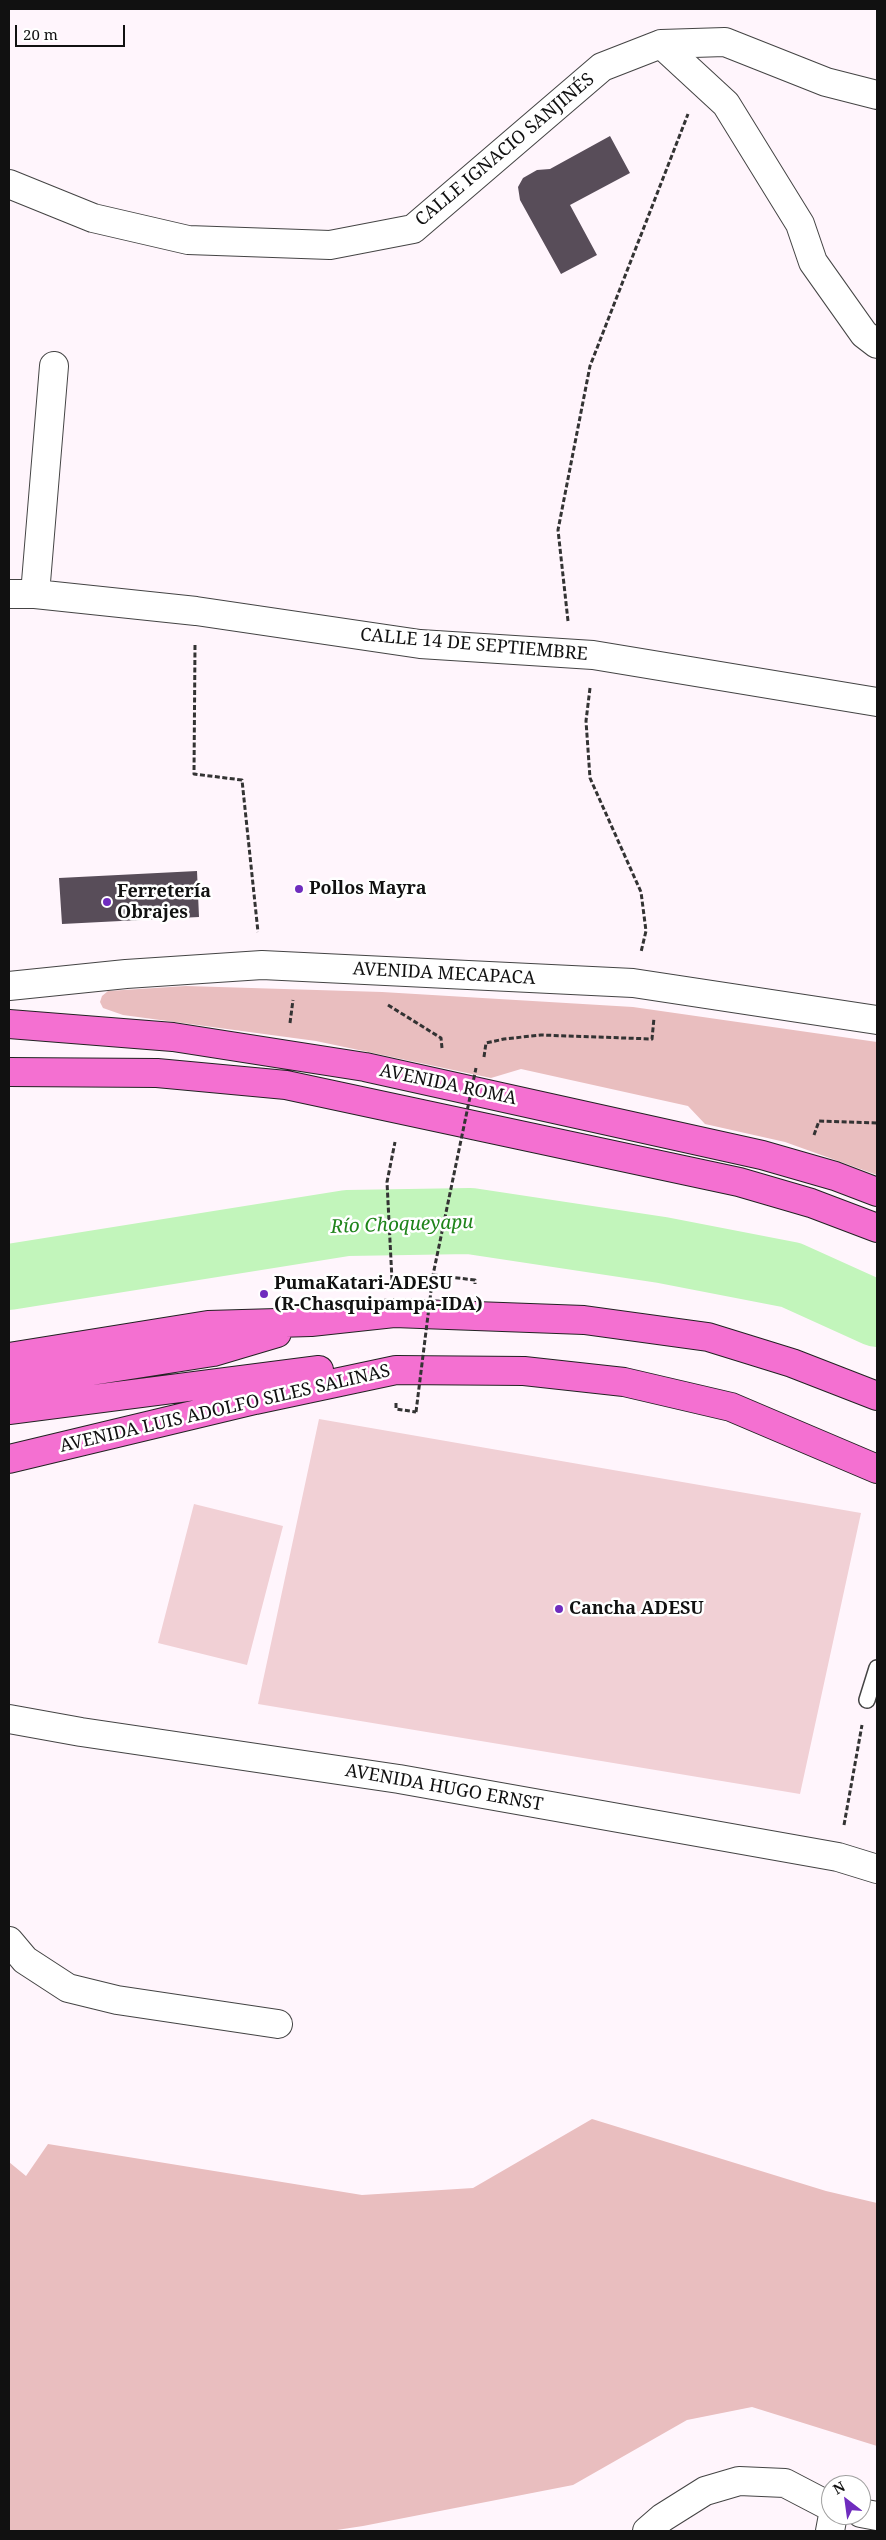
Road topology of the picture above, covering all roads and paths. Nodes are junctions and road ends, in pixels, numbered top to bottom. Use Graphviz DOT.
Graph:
graph roads {
  1 [pos="660,44"];
  2 [pos="700,81"];
  3 [pos="877,94"];
  4 [pos="9,184"];
  5 [pos="877,344"];
  6 [pos="54,366"];
  7 [pos="22,594"];
  8 [pos="196,611"];
  9 [pos="583,655"];
  10 [pos="877,702"];
  11 [pos="262,965"];
  12 [pos="633,983"];
  13 [pos="9,986"];
  14 [pos="293,994"];
  15 [pos="387,1005"];
  16 [pos="654,1015"];
  17 [pos="877,1020"];
  18 [pos="9,1024"];
  19 [pos="290,1026"];
  20 [pos="442,1048"];
  21 [pos="484,1057"];
  22 [pos="476,1068"];
  23 [pos="9,1072"];
  24 [pos="401,1109"];
  25 [pos="877,1123"];
  26 [pos="814,1135"];
  27 [pos="877,1192"];
  28 [pos="877,1228"];
  29 [pos="392,1271"];
  30 [pos="433,1275"];
  31 [pos="451,1277"];
  32 [pos="311,1322"];
  33 [pos="9,1357"];
  34 [pos="396,1370"];
  35 [pos="9,1384"];
  36 [pos="877,1396"];
  37 [pos="9,1410"];
  38 [pos="416,1412"];
  39 [pos="9,1459"];
  40 [pos="877,1469"];
  41 [pos="877,1668"];
  42 [pos="867,1700"];
  43 [pos="9,1719"];
  44 [pos="838,1857"];
  45 [pos="877,1869"];
  46 [pos="9,1941"];
  47 [pos="278,2024"];
  48 [pos="821,2502"];
  49 [pos="647,2531"];
  1 -- 2 [label="street"];
  1 -- 3 [label="street, CALLE IGNACIO SANJINÉS"];
  1 -- 4 [label="street, CALLE IGNACIO SANJINÉS"];
  2 -- 5 [label="street"];
  2 -- 9 [label="path"];
  6 -- 7 [label="street"];
  7 -- 8 [label="street, CALLE 14 DE SEPTIEMBRE"];
  8 -- 9 [label="street, CALLE 14 DE SEPTIEMBRE"];
  8 -- 11 [label="path"];
  9 -- 10 [label="street, CALLE 14 DE SEPTIEMBRE"];
  9 -- 12 [label="path"];
  11 -- 12 [label="street, AVENIDA MECAPACA"];
  11 -- 13 [label="street, AVENIDA MECAPACA"];
  12 -- 17 [label="street, AVENIDA MECAPACA"];
  14 -- 19 [label="path"];
  15 -- 20 [label="path"];
  16 -- 21 [label="path"];
  18 -- 27 [label="main road, AVENIDA ROMA"];
  22 -- 30 [label="path, bridge"];
  23 -- 24 [label="main road, AVENIDA ROMA"];
  24 -- 28 [label="main road, AVENIDA ROMA"];
  24 -- 29 [label="path"];
  25 -- 26 [label="path"];
  30 -- 31 [label="path"];
  30 -- 38 [label="path, bridge"];
  32 -- 33 [label="main road"];
  32 -- 35 [label="main road"];
  32 -- 36 [label="main road"];
  34 -- 37 [label="main road"];
  34 -- 39 [label="main road, AVENIDA LUIS ADOLFO SILES SALINAS"];
  34 -- 40 [label="main road, AVENIDA LUIS ADOLFO SILES SALINAS"];
  41 -- 42 [label="lane"];
  42 -- 44 [label="path"];
  43 -- 44 [label="street, AVENIDA HUGO ERNST"];
  44 -- 45 [label="street, AVENIDA HUGO ERNST"];
  46 -- 47 [label="street"];
  48 -- 49 [label="street"];
}
